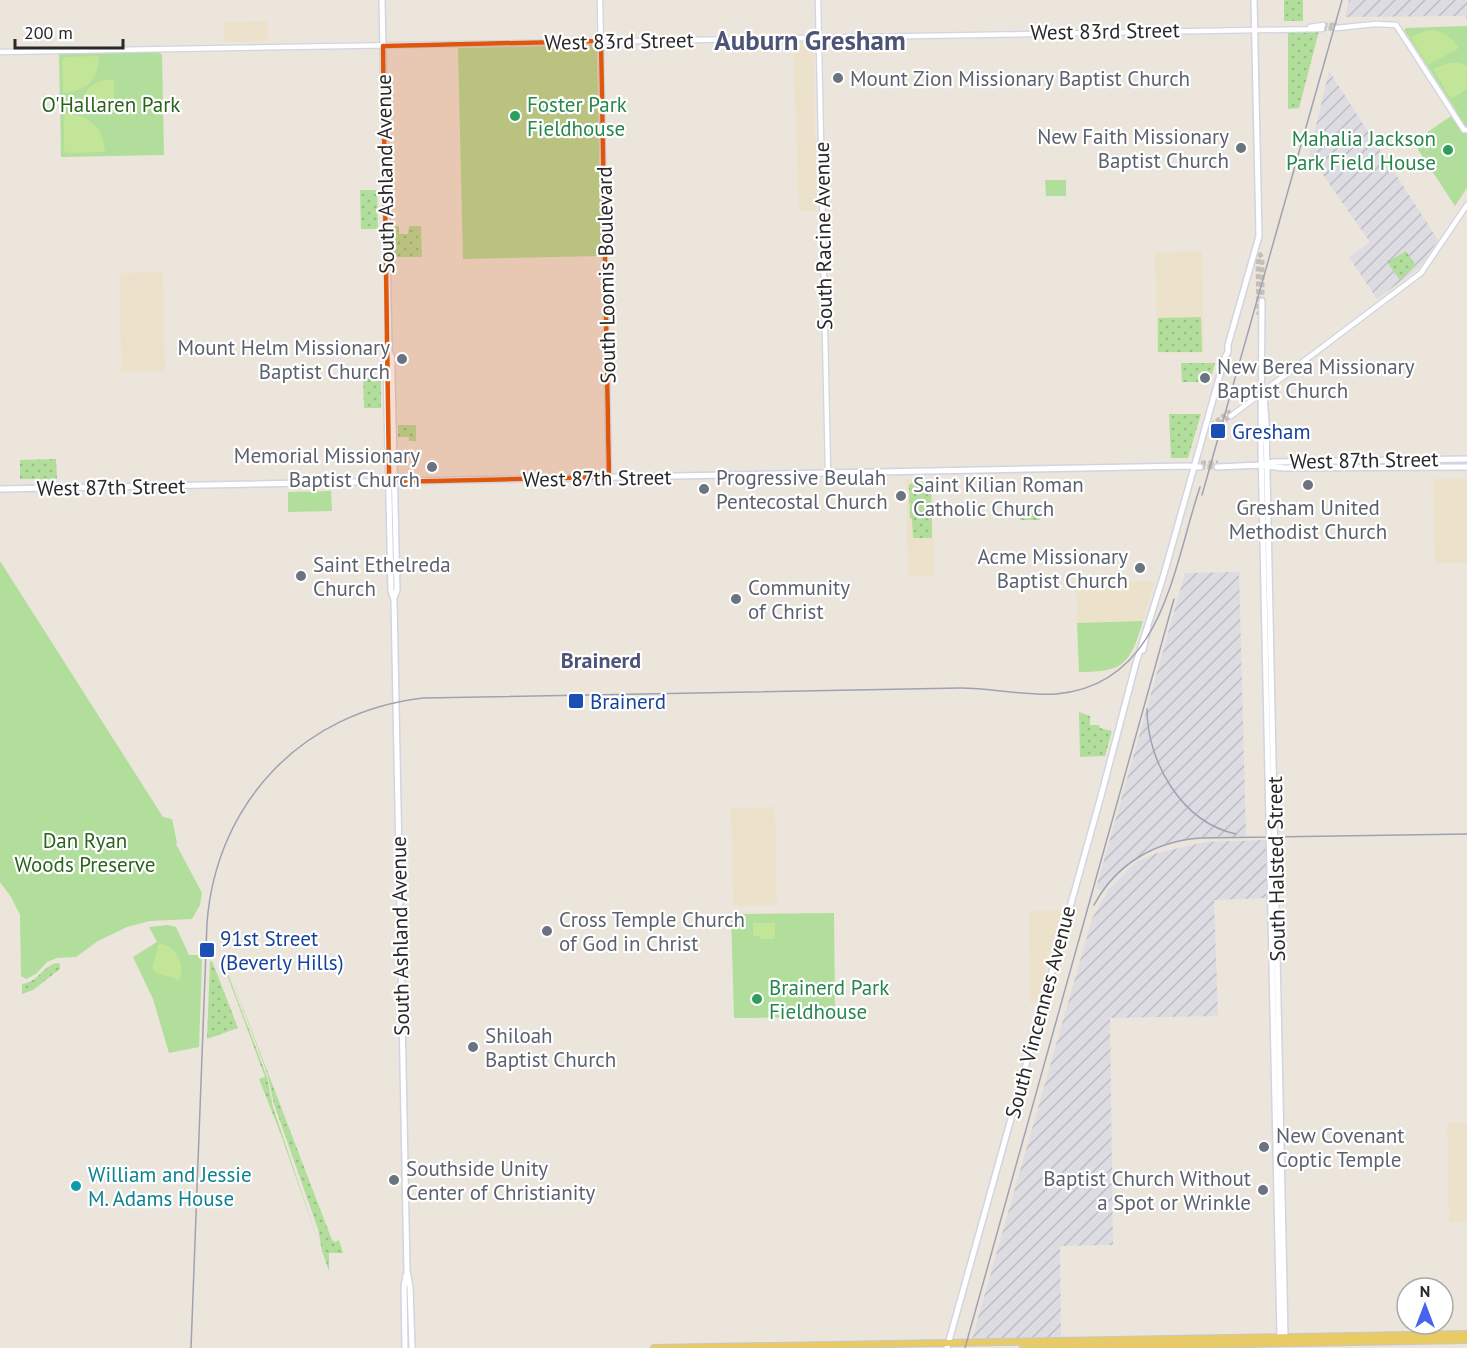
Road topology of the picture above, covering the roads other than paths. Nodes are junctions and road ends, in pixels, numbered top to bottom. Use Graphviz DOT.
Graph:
graph roads {
  1 [pos="382,0"];
  2 [pos="600,0"];
  3 [pos="818,0"];
  4 [pos="1254,0"];
  5 [pos="1322,27"];
  6 [pos="1337,27"];
  7 [pos="1255,28"];
  8 [pos="819,37"];
  9 [pos="601,41"];
  10 [pos="383,46"];
  11 [pos="0,52"];
  12 [pos="1465,130"];
  13 [pos="1467,205"];
  14 [pos="1263,302"];
  15 [pos="1263,390"];
  16 [pos="1232,413"];
  17 [pos="1467,459"];
  18 [pos="1198,465"];
  19 [pos="1217,465"];
  20 [pos="1265,465"];
  21 [pos="1467,467"];
  22 [pos="828,473"];
  23 [pos="609,477"];
  24 [pos="392,482"];
  25 [pos="0,489"];
  26 [pos="407,1271"];
  27 [pos="1467,1334"];
  28 [pos="1467,1340"];
  29 [pos="1283,1343"];
  30 [pos="948,1345"];
  31 [pos="405,1348"];
  32 [pos="412,1348"];
  33 [pos="654,1348"];
  34 [pos="1023,1348"];
  1 -- 10 [label="main road, South Ashland Avenue"];
  2 -- 9 [label="street, South Loomis Boulevard"];
  3 -- 8 [label="street, South Racine Avenue"];
  4 -- 7 [label="main road"];
  5 -- 7 [label="street, West 83rd Street"];
  6 -- 12 [label="street"];
  7 -- 8 [label="street, West 83rd Street"];
  7 -- 18 [label="main road, South Vincennes Avenue"];
  8 -- 9 [label="street, West 83rd Street"];
  8 -- 22 [label="street, South Racine Avenue"];
  9 -- 10 [label="street, West 83rd Street"];
  9 -- 23 [label="street, South Loomis Boulevard"];
  10 -- 11 [label="street, West 83rd Street"];
  10 -- 24 [label="main road, South Ashland Avenue"];
  13 -- 15 [label="street"];
  14 -- 15 [label="main road, South Halsted Street"];
  15 -- 16 [label="street"];
  15 -- 20 [label="main road, South Halsted Street"];
  17 -- 20 [label="main road, West 87th Street"];
  18 -- 22 [label="main road, West 87th Street"];
  18 -- 30 [label="main road, South Vincennes Avenue"];
  19 -- 20 [label="main road, West 87th Street"];
  20 -- 21 [label="main road, West 87th Street"];
  20 -- 29 [label="main road, South Halsted Street"];
  22 -- 23 [label="main road, West 87th Street"];
  23 -- 24 [label="main road, West 87th Street"];
  24 -- 25 [label="main road, West 87th Street"];
  24 -- 26 [label="main road, South Ashland Avenue"];
  26 -- 31 [label="main road, South Ashland Avenue"];
  26 -- 32 [label="main road, South Ashland Avenue"];
  27 -- 29 [label="main road"];
  28 -- 29 [label="main road"];
  29 -- 30 [label="main road"];
  29 -- 34 [label="main road"];
  30 -- 33 [label="main road"];
}
